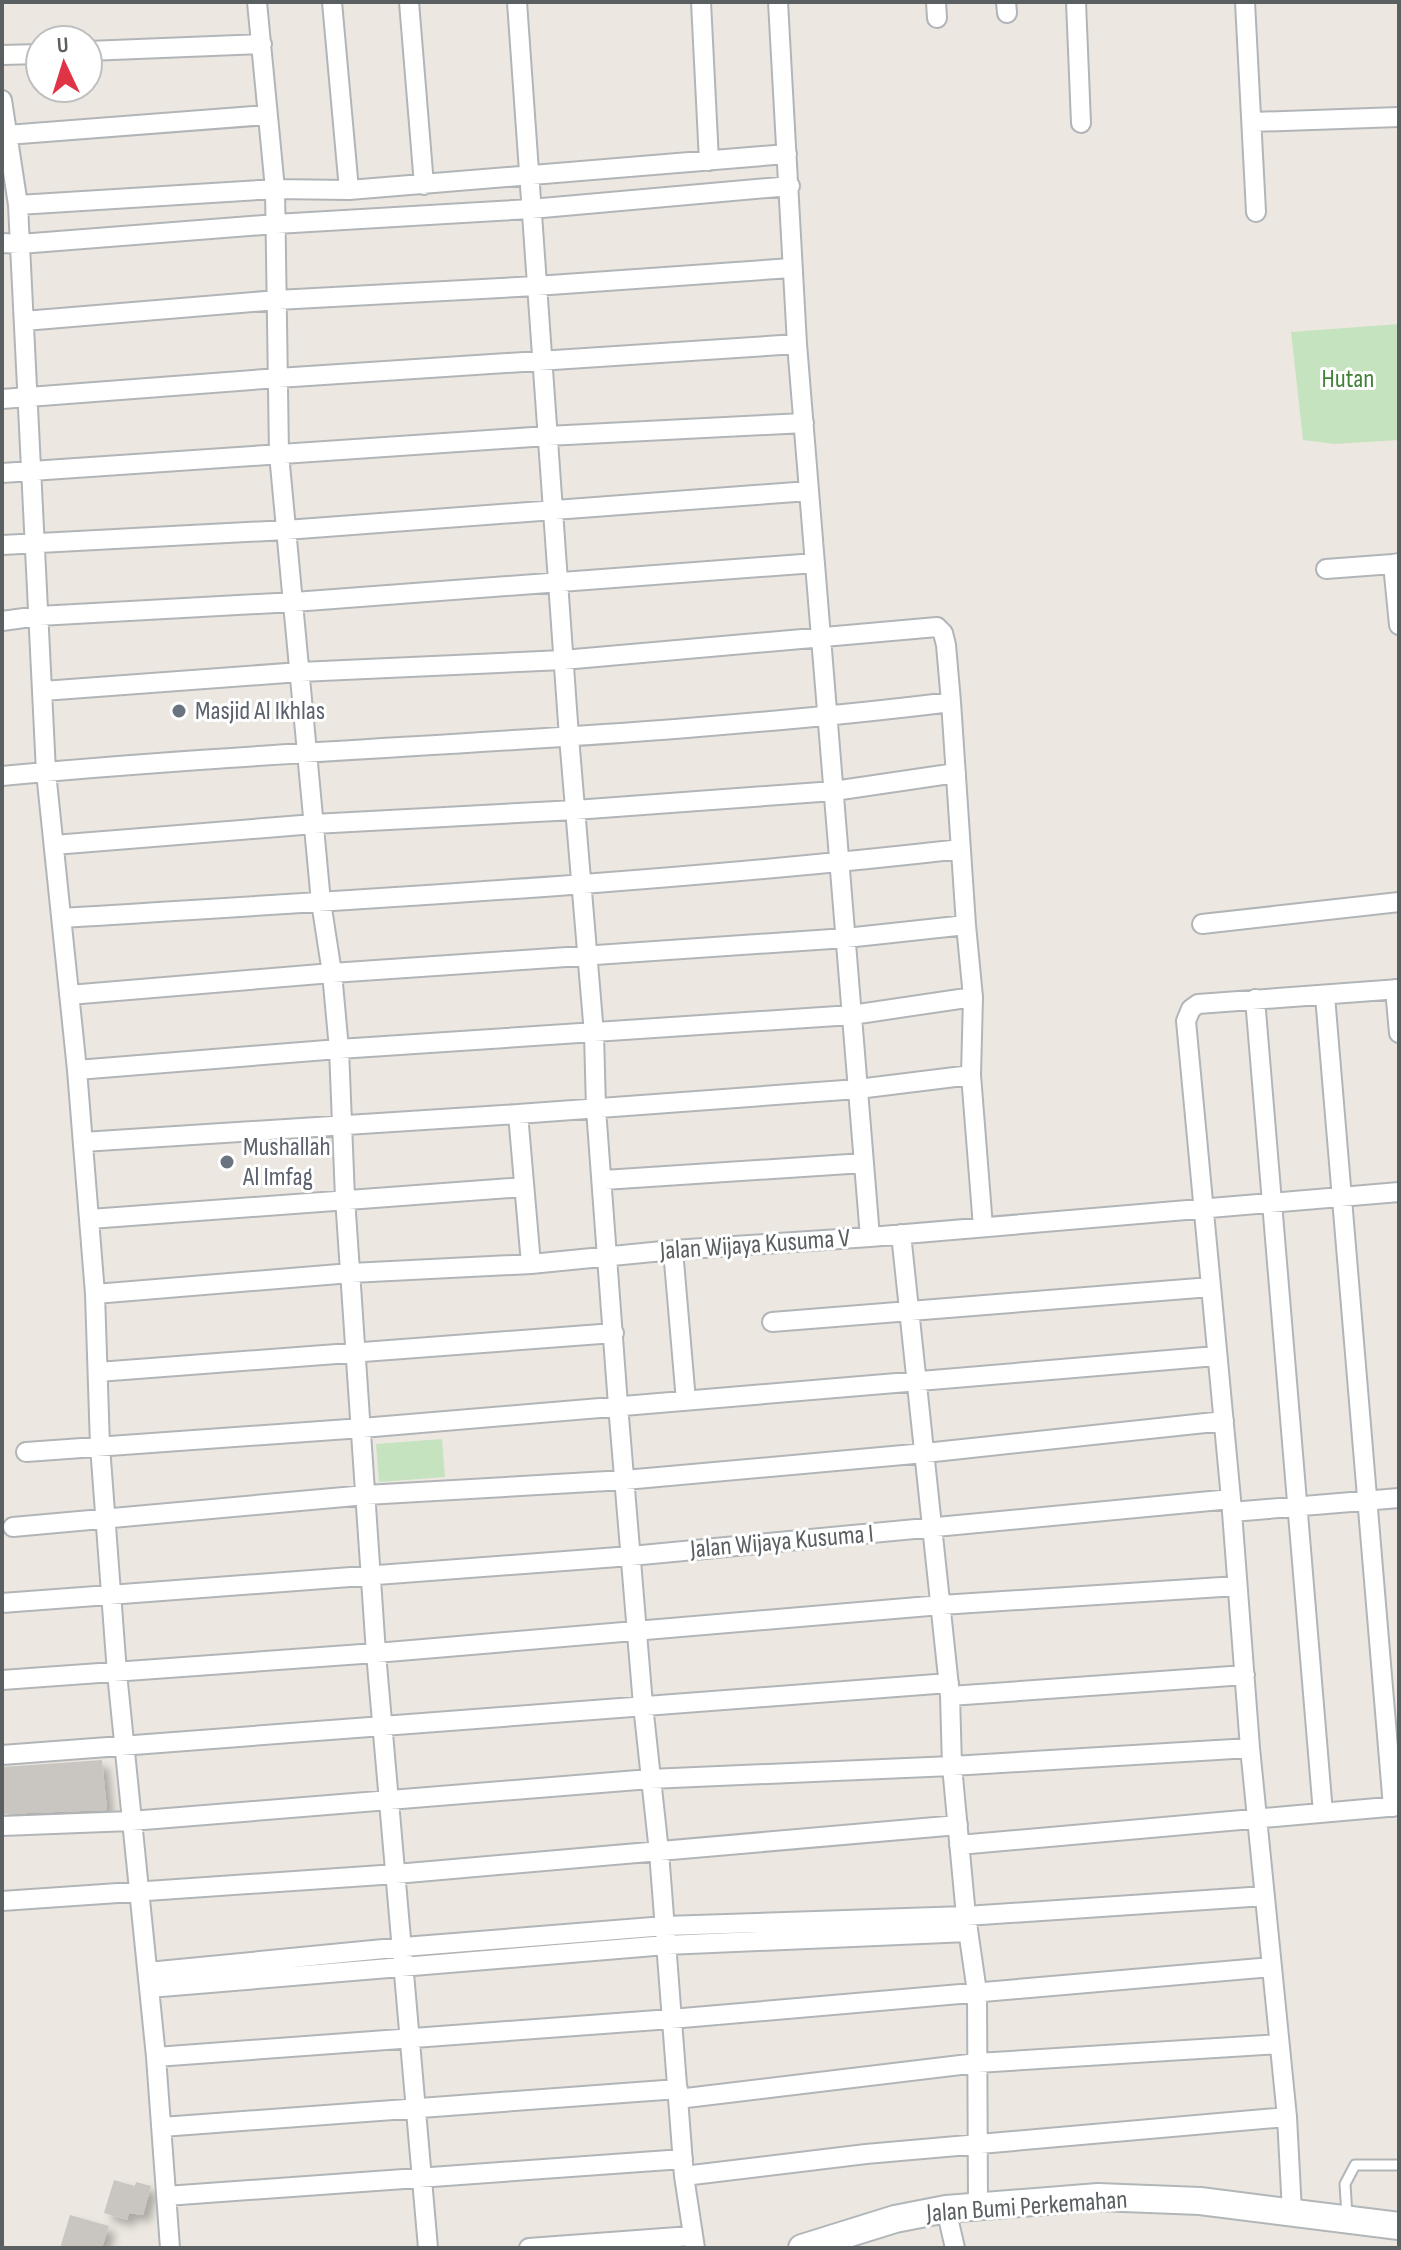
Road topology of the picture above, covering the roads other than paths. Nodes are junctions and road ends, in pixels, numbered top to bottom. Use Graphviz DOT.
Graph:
graph roads {
  1 [pos="257,2"];
  2 [pos="332,2"];
  3 [pos="409,2"];
  4 [pos="517,2"];
  5 [pos="701,2"];
  6 [pos="778,2"];
  7 [pos="1076,2"];
  8 [pos="1245,2"];
  9 [pos="262,44"];
  10 [pos="104,50"];
  11 [pos="24,54"];
  12 [pos="2,55"];
  13 [pos="2,100"];
  14 [pos="267,115"];
  15 [pos="1399,117"];
  16 [pos="1253,122"];
  17 [pos="1081,123"];
  18 [pos="7,135"];
  19 [pos="787,154"];
  20 [pos="709,161"];
  21 [pos="528,176"];
  22 [pos="424,185"];
  23 [pos="790,186"];
  24 [pos="275,189"];
  25 [pos="349,190"];
  26 [pos="18,205"];
  27 [pos="531,209"];
  28 [pos="1256,212"];
  29 [pos="276,224"];
  30 [pos="11,243"];
  31 [pos="791,268"];
  32 [pos="536,286"];
  33 [pos="277,300"];
  34 [pos="24,321"];
  35 [pos="797,344"];
  36 [pos="542,362"];
  37 [pos="278,378"];
  38 [pos="28,396"];
  39 [pos="2,399"];
  40 [pos="804,423"];
  41 [pos="547,436"];
  42 [pos="279,454"];
  43 [pos="31,470"];
  44 [pos="2,473"];
  45 [pos="809,491"];
  46 [pos="552,509"];
  47 [pos="286,530"];
  48 [pos="34,543"];
  49 [pos="2,545"];
  50 [pos="815,563"];
  51 [pos="1396,564"];
  52 [pos="1326,569"];
  53 [pos="557,582"];
  54 [pos="294,602"];
  55 [pos="39,616"];
  56 [pos="2,621"];
  57 [pos="1399,625"];
  58 [pos="822,636"];
  59 [pos="563,660"];
  60 [pos="300,672"];
  61 [pos="43,691"];
  62 [pos="951,702"];
  63 [pos="828,717"];
  64 [pos="569,737"];
  65 [pos="308,751"];
  66 [pos="46,772"];
  67 [pos="956,773"];
  68 [pos="2,776"];
  69 [pos="834,791"];
  70 [pos="575,810"];
  71 [pos="314,824"];
  72 [pos="54,845"];
  73 [pos="961,849"];
  74 [pos="840,863"];
  75 [pos="581,882"];
  76 [pos="321,902"];
  77 [pos="1399,902"];
  78 [pos="62,918"];
  79 [pos="1202,924"];
  80 [pos="966,925"];
  81 [pos="846,938"];
  82 [pos="588,956"];
  83 [pos="332,973"];
  84 [pos="1397,989"];
  85 [pos="69,995"];
  86 [pos="1325,996"];
  87 [pos="973,997"];
  88 [pos="1255,999"];
  89 [pos="852,1015"];
  90 [pos="1399,1033"];
  91 [pos="594,1034"];
  92 [pos="339,1049"];
  93 [pos="77,1070"];
  94 [pos="971,1075"];
  95 [pos="858,1089"];
  96 [pos="596,1109"];
  97 [pos="518,1114"];
  98 [pos="344,1125"];
  99 [pos="83,1142"];
  100 [pos="864,1163"];
  101 [pos="604,1180"];
  102 [pos="524,1187"];
  103 [pos="1399,1192"];
  104 [pos="1342,1197"];
  105 [pos="345,1198"];
  106 [pos="1272,1203"];
  107 [pos="1204,1208"];
  108 [pos="90,1219"];
  109 [pos="983,1227"];
  110 [pos="901,1234"];
  111 [pos="870,1237"];
  112 [pos="673,1250"];
  113 [pos="608,1258"];
  114 [pos="531,1264"];
  115 [pos="351,1273"];
  116 [pos="1211,1287"];
  117 [pos="95,1294"];
  118 [pos="910,1311"];
  119 [pos="772,1322"];
  120 [pos="614,1333"];
  121 [pos="355,1353"];
  122 [pos="1216,1356"];
  123 [pos="98,1372"];
  124 [pos="917,1380"];
  125 [pos="686,1401"];
  126 [pos="618,1405"];
  127 [pos="1224,1421"];
  128 [pos="362,1428"];
  129 [pos="100,1446"];
  130 [pos="26,1452"];
  131 [pos="925,1453"];
  132 [pos="625,1480"];
  133 [pos="366,1495"];
  134 [pos="1399,1498"];
  135 [pos="1367,1500"];
  136 [pos="1231,1505"];
  137 [pos="1297,1506"];
  138 [pos="105,1520"];
  139 [pos="13,1527"];
  140 [pos="934,1527"];
  141 [pos="631,1556"];
  142 [pos="371,1574"];
  143 [pos="1237,1586"];
  144 [pos="111,1596"];
  145 [pos="2,1603"];
  146 [pos="941,1605"];
  147 [pos="638,1632"];
  148 [pos="376,1653"];
  149 [pos="117,1673"];
  150 [pos="1245,1675"];
  151 [pos="2,1680"];
  152 [pos="950,1689"];
  153 [pos="643,1705"];
  154 [pos="383,1727"];
  155 [pos="124,1746"];
  156 [pos="1250,1748"];
  157 [pos="2,1755"];
  158 [pos="952,1766"];
  159 [pos="650,1779"];
  160 [pos="389,1800"];
  161 [pos="1396,1806"];
  162 [pos="1323,1813"];
  163 [pos="1256,1818"];
  164 [pos="131,1821"];
  165 [pos="958,1825"];
  166 [pos="2,1826"];
  167 [pos="959,1845"];
  168 [pos="659,1852"];
  169 [pos="396,1874"];
  170 [pos="138,1891"];
  171 [pos="1265,1896"];
  172 [pos="2,1901"];
  173 [pos="967,1924"];
  174 [pos="666,1936"];
  175 [pos="405,1956"];
  176 [pos="1272,1967"];
  177 [pos="149,1980"];
  178 [pos="977,1992"];
  179 [pos="671,2019"];
  180 [pos="412,2038"];
  181 [pos="1279,2044"];
  182 [pos="156,2057"];
  183 [pos="977,2063"];
  184 [pos="678,2094"];
  185 [pos="418,2106"];
  186 [pos="1287,2117"];
  187 [pos="162,2127"];
  188 [pos="978,2144"];
  189 [pos="1399,2165"];
  190 [pos="683,2168"];
  191 [pos="423,2178"];
  192 [pos="166,2196"];
  193 [pos="978,2206"];
  194 [pos="946,2209"];
  195 [pos="1292,2212"];
  196 [pos="1347,2220"];
  197 [pos="1399,2226"];
  198 [pos="693,2242"];
  199 [pos="170,2248"];
  200 [pos="428,2248"];
  201 [pos="529,2248"];
  202 [pos="802,2248"];
  203 [pos="955,2248"];
  1 -- 9 [label="street"];
  2 -- 25 [label="street"];
  3 -- 22 [label="street"];
  4 -- 21 [label="street"];
  5 -- 20 [label="street"];
  6 -- 19 [label="street"];
  7 -- 17 [label="street"];
  8 -- 16 [label="street"];
  9 -- 10 [label="street"];
  9 -- 14 [label="street"];
  11 -- 12 [label="street"];
  13 -- 18 [label="street"];
  14 -- 18 [label="street"];
  14 -- 24 [label="street"];
  15 -- 16 [label="street"];
  16 -- 28 [label="street"];
  18 -- 26 [label="street"];
  19 -- 20 [label="street"];
  19 -- 23 [label="street"];
  20 -- 21 [label="street"];
  21 -- 22 [label="street"];
  21 -- 27 [label="street"];
  22 -- 25 [label="street"];
  23 -- 27 [label="street"];
  23 -- 31 [label="street"];
  24 -- 25 [label="street"];
  24 -- 26 [label="street"];
  24 -- 29 [label="street"];
  26 -- 30 [label="street"];
  27 -- 29 [label="street"];
  27 -- 32 [label="street"];
  29 -- 30 [label="street"];
  29 -- 33 [label="street"];
  30 -- 34 [label="street"];
  31 -- 32 [label="street"];
  31 -- 35 [label="street"];
  32 -- 33 [label="street"];
  32 -- 36 [label="street"];
  33 -- 34 [label="street"];
  33 -- 37 [label="street"];
  34 -- 38 [label="street"];
  35 -- 36 [label="street"];
  35 -- 40 [label="street"];
  36 -- 37 [label="street"];
  36 -- 41 [label="street"];
  37 -- 38 [label="street"];
  37 -- 42 [label="street"];
  38 -- 39 [label="street"];
  38 -- 43 [label="street"];
  40 -- 41 [label="street"];
  40 -- 45 [label="street"];
  41 -- 42 [label="street"];
  41 -- 46 [label="street"];
  42 -- 43 [label="street"];
  42 -- 47 [label="street"];
  43 -- 44 [label="street"];
  43 -- 48 [label="street"];
  45 -- 46 [label="street"];
  45 -- 50 [label="street"];
  46 -- 47 [label="street"];
  46 -- 53 [label="street"];
  47 -- 48 [label="street"];
  47 -- 54 [label="street"];
  48 -- 49 [label="street"];
  48 -- 55 [label="street"];
  50 -- 53 [label="street"];
  50 -- 58 [label="street"];
  51 -- 52 [label="street"];
  51 -- 57 [label="street"];
  53 -- 54 [label="street"];
  53 -- 59 [label="street"];
  54 -- 55 [label="street"];
  54 -- 60 [label="street"];
  55 -- 56 [label="street"];
  55 -- 61 [label="street"];
  58 -- 59 [label="street"];
  58 -- 62 [label="street"];
  58 -- 63 [label="street"];
  59 -- 60 [label="street"];
  59 -- 64 [label="street"];
  60 -- 61 [label="street"];
  60 -- 65 [label="street"];
  61 -- 66 [label="street"];
  62 -- 63 [label="street"];
  62 -- 67 [label="street"];
  63 -- 64 [label="street"];
  63 -- 69 [label="street"];
  64 -- 65 [label="street"];
  64 -- 70 [label="street"];
  65 -- 66 [label="street"];
  65 -- 71 [label="street"];
  66 -- 68 [label="street"];
  66 -- 72 [label="street"];
  67 -- 69 [label="street"];
  67 -- 73 [label="street"];
  69 -- 70 [label="street"];
  69 -- 74 [label="street"];
  70 -- 71 [label="street"];
  70 -- 75 [label="street"];
  71 -- 72 [label="street"];
  71 -- 76 [label="street"];
  72 -- 78 [label="street"];
  73 -- 74 [label="street"];
  73 -- 80 [label="street"];
  74 -- 75 [label="street"];
  74 -- 81 [label="street"];
  75 -- 76 [label="street"];
  75 -- 82 [label="street"];
  76 -- 78 [label="street"];
  76 -- 83 [label="street"];
  77 -- 79 [label="street"];
  78 -- 85 [label="street"];
  80 -- 81 [label="street"];
  80 -- 87 [label="street"];
  81 -- 82 [label="street"];
  81 -- 89 [label="street"];
  82 -- 83 [label="street"];
  82 -- 91 [label="street"];
  83 -- 85 [label="street"];
  83 -- 92 [label="street"];
  84 -- 86 [label="street"];
  84 -- 90 [label="street"];
  85 -- 93 [label="street"];
  86 -- 88 [label="street"];
  86 -- 104 [label="street"];
  87 -- 89 [label="street"];
  87 -- 94 [label="street"];
  88 -- 106 [label="street"];
  88 -- 107 [label="street"];
  89 -- 91 [label="street"];
  89 -- 95 [label="street"];
  91 -- 92 [label="street"];
  91 -- 96 [label="street"];
  92 -- 93 [label="street"];
  92 -- 98 [label="street"];
  93 -- 99 [label="street"];
  94 -- 95 [label="street"];
  94 -- 109 [label="street"];
  95 -- 96 [label="street"];
  95 -- 100 [label="street"];
  96 -- 97 [label="street"];
  96 -- 101 [label="street"];
  97 -- 98 [label="street"];
  97 -- 102 [label="street"];
  98 -- 99 [label="street"];
  98 -- 105 [label="street"];
  99 -- 108 [label="street"];
  100 -- 101 [label="street"];
  100 -- 111 [label="street"];
  101 -- 113 [label="street"];
  102 -- 105 [label="street"];
  102 -- 114 [label="street"];
  103 -- 104 [label="street, Jalan Wijaya Kusuma V"];
  104 -- 106 [label="street, Jalan Wijaya Kusuma V"];
  104 -- 135 [label="street"];
  105 -- 108 [label="street"];
  105 -- 115 [label="street"];
  106 -- 107 [label="street, Jalan Wijaya Kusuma V"];
  106 -- 137 [label="street"];
  107 -- 109 [label="street, Jalan Wijaya Kusuma V"];
  107 -- 116 [label="street"];
  108 -- 117 [label="street"];
  109 -- 110 [label="street, Jalan Wijaya Kusuma V"];
  110 -- 111 [label="street, Jalan Wijaya Kusuma V"];
  110 -- 118 [label="street"];
  111 -- 112 [label="street, Jalan Wijaya Kusuma V"];
  112 -- 113 [label="street, Jalan Wijaya Kusuma V"];
  112 -- 125 [label="street"];
  113 -- 114 [label="street, Jalan Wijaya Kusuma V"];
  113 -- 120 [label="street"];
  114 -- 115 [label="street, Jalan Wijaya Kusuma V"];
  115 -- 117 [label="street, Jalan Wijaya Kusuma V"];
  115 -- 121 [label="street"];
  116 -- 118 [label="street"];
  116 -- 122 [label="street"];
  117 -- 123 [label="street"];
  118 -- 119 [label="street"];
  118 -- 124 [label="street"];
  120 -- 121 [label="street"];
  120 -- 126 [label="street"];
  121 -- 123 [label="street"];
  121 -- 128 [label="street"];
  122 -- 124 [label="street"];
  122 -- 127 [label="street"];
  123 -- 129 [label="street"];
  124 -- 125 [label="street"];
  124 -- 131 [label="street"];
  125 -- 126 [label="street"];
  126 -- 128 [label="street"];
  126 -- 132 [label="street"];
  127 -- 131 [label="street"];
  127 -- 136 [label="street"];
  128 -- 129 [label="street"];
  128 -- 133 [label="street"];
  129 -- 130 [label="street"];
  129 -- 138 [label="street"];
  131 -- 132 [label="street"];
  131 -- 140 [label="street"];
  132 -- 133 [label="street"];
  132 -- 141 [label="street"];
  133 -- 138 [label="street"];
  133 -- 142 [label="street"];
  134 -- 135 [label="street, Jalan Wijaya Kusuma I"];
  135 -- 137 [label="street, Jalan Wijaya Kusuma I"];
  135 -- 161 [label="street"];
  136 -- 137 [label="street, Jalan Wijaya Kusuma I"];
  136 -- 140 [label="street, Jalan Wijaya Kusuma I"];
  136 -- 143 [label="street"];
  137 -- 162 [label="street"];
  138 -- 139 [label="street"];
  138 -- 144 [label="street"];
  140 -- 141 [label="street, Jalan Wijaya Kusuma I"];
  140 -- 146 [label="street"];
  141 -- 142 [label="street, Jalan Wijaya Kusuma I"];
  141 -- 147 [label="street"];
  142 -- 144 [label="street, Jalan Wijaya Kusuma I"];
  142 -- 148 [label="street"];
  143 -- 146 [label="street"];
  143 -- 150 [label="street"];
  144 -- 145 [label="street, Jalan Wijaya Kusuma I"];
  144 -- 149 [label="street"];
  146 -- 147 [label="street"];
  146 -- 152 [label="street"];
  147 -- 148 [label="street"];
  147 -- 153 [label="street"];
  148 -- 149 [label="street"];
  148 -- 154 [label="street"];
  149 -- 151 [label="street"];
  149 -- 155 [label="street"];
  150 -- 152 [label="street"];
  150 -- 156 [label="street"];
  152 -- 153 [label="street"];
  152 -- 158 [label="street"];
  153 -- 154 [label="street"];
  153 -- 159 [label="street"];
  154 -- 155 [label="street"];
  154 -- 160 [label="street"];
  155 -- 157 [label="street"];
  155 -- 164 [label="street"];
  156 -- 158 [label="street"];
  156 -- 163 [label="street"];
  158 -- 159 [label="street"];
  158 -- 165 [label="street"];
  159 -- 160 [label="street"];
  159 -- 168 [label="street"];
  160 -- 164 [label="street"];
  160 -- 169 [label="street"];
  161 -- 162 [label="street"];
  162 -- 163 [label="street"];
  163 -- 167 [label="street"];
  163 -- 171 [label="street"];
  164 -- 166 [label="street"];
  164 -- 170 [label="street"];
  165 -- 167 [label="street"];
  165 -- 168 [label="street"];
  167 -- 173 [label="street"];
  168 -- 169 [label="street"];
  168 -- 174 [label="street"];
  169 -- 170 [label="street"];
  169 -- 175 [label="street"];
  170 -- 172 [label="street"];
  170 -- 177 [label="street"];
  171 -- 173 [label="street"];
  171 -- 176 [label="street"];
  173 -- 174 [label="street"];
  173 -- 178 [label="street"];
  174 -- 175 [label="street"];
  174 -- 179 [label="street"];
  175 -- 177 [label="street"];
  175 -- 180 [label="street"];
  176 -- 178 [label="street"];
  176 -- 181 [label="street"];
  177 -- 182 [label="street"];
  178 -- 179 [label="street"];
  178 -- 183 [label="street"];
  179 -- 180 [label="street"];
  179 -- 184 [label="street"];
  180 -- 182 [label="street"];
  180 -- 185 [label="street"];
  181 -- 183 [label="street"];
  181 -- 186 [label="street"];
  182 -- 187 [label="street"];
  183 -- 184 [label="street"];
  183 -- 188 [label="street"];
  184 -- 185 [label="street"];
  184 -- 190 [label="street"];
  185 -- 187 [label="street"];
  185 -- 191 [label="street"];
  186 -- 188 [label="street"];
  186 -- 195 [label="street"];
  187 -- 192 [label="street"];
  188 -- 190 [label="street"];
  188 -- 193 [label="street"];
  189 -- 196 [label="lane"];
  190 -- 191 [label="street"];
  190 -- 198 [label="street"];
  191 -- 192 [label="street"];
  191 -- 200 [label="street"];
  192 -- 199 [label="street"];
  193 -- 194 [label="street, Jalan Bumi Perkemahan"];
  193 -- 195 [label="street, Jalan Bumi Perkemahan"];
  194 -- 202 [label="street, Jalan Bumi Perkemahan"];
  194 -- 203 [label="street"];
  195 -- 196 [label="street, Jalan Bumi Perkemahan"];
  196 -- 197 [label="street, Jalan Bumi Perkemahan"];
  198 -- 201 [label="street"];
}
